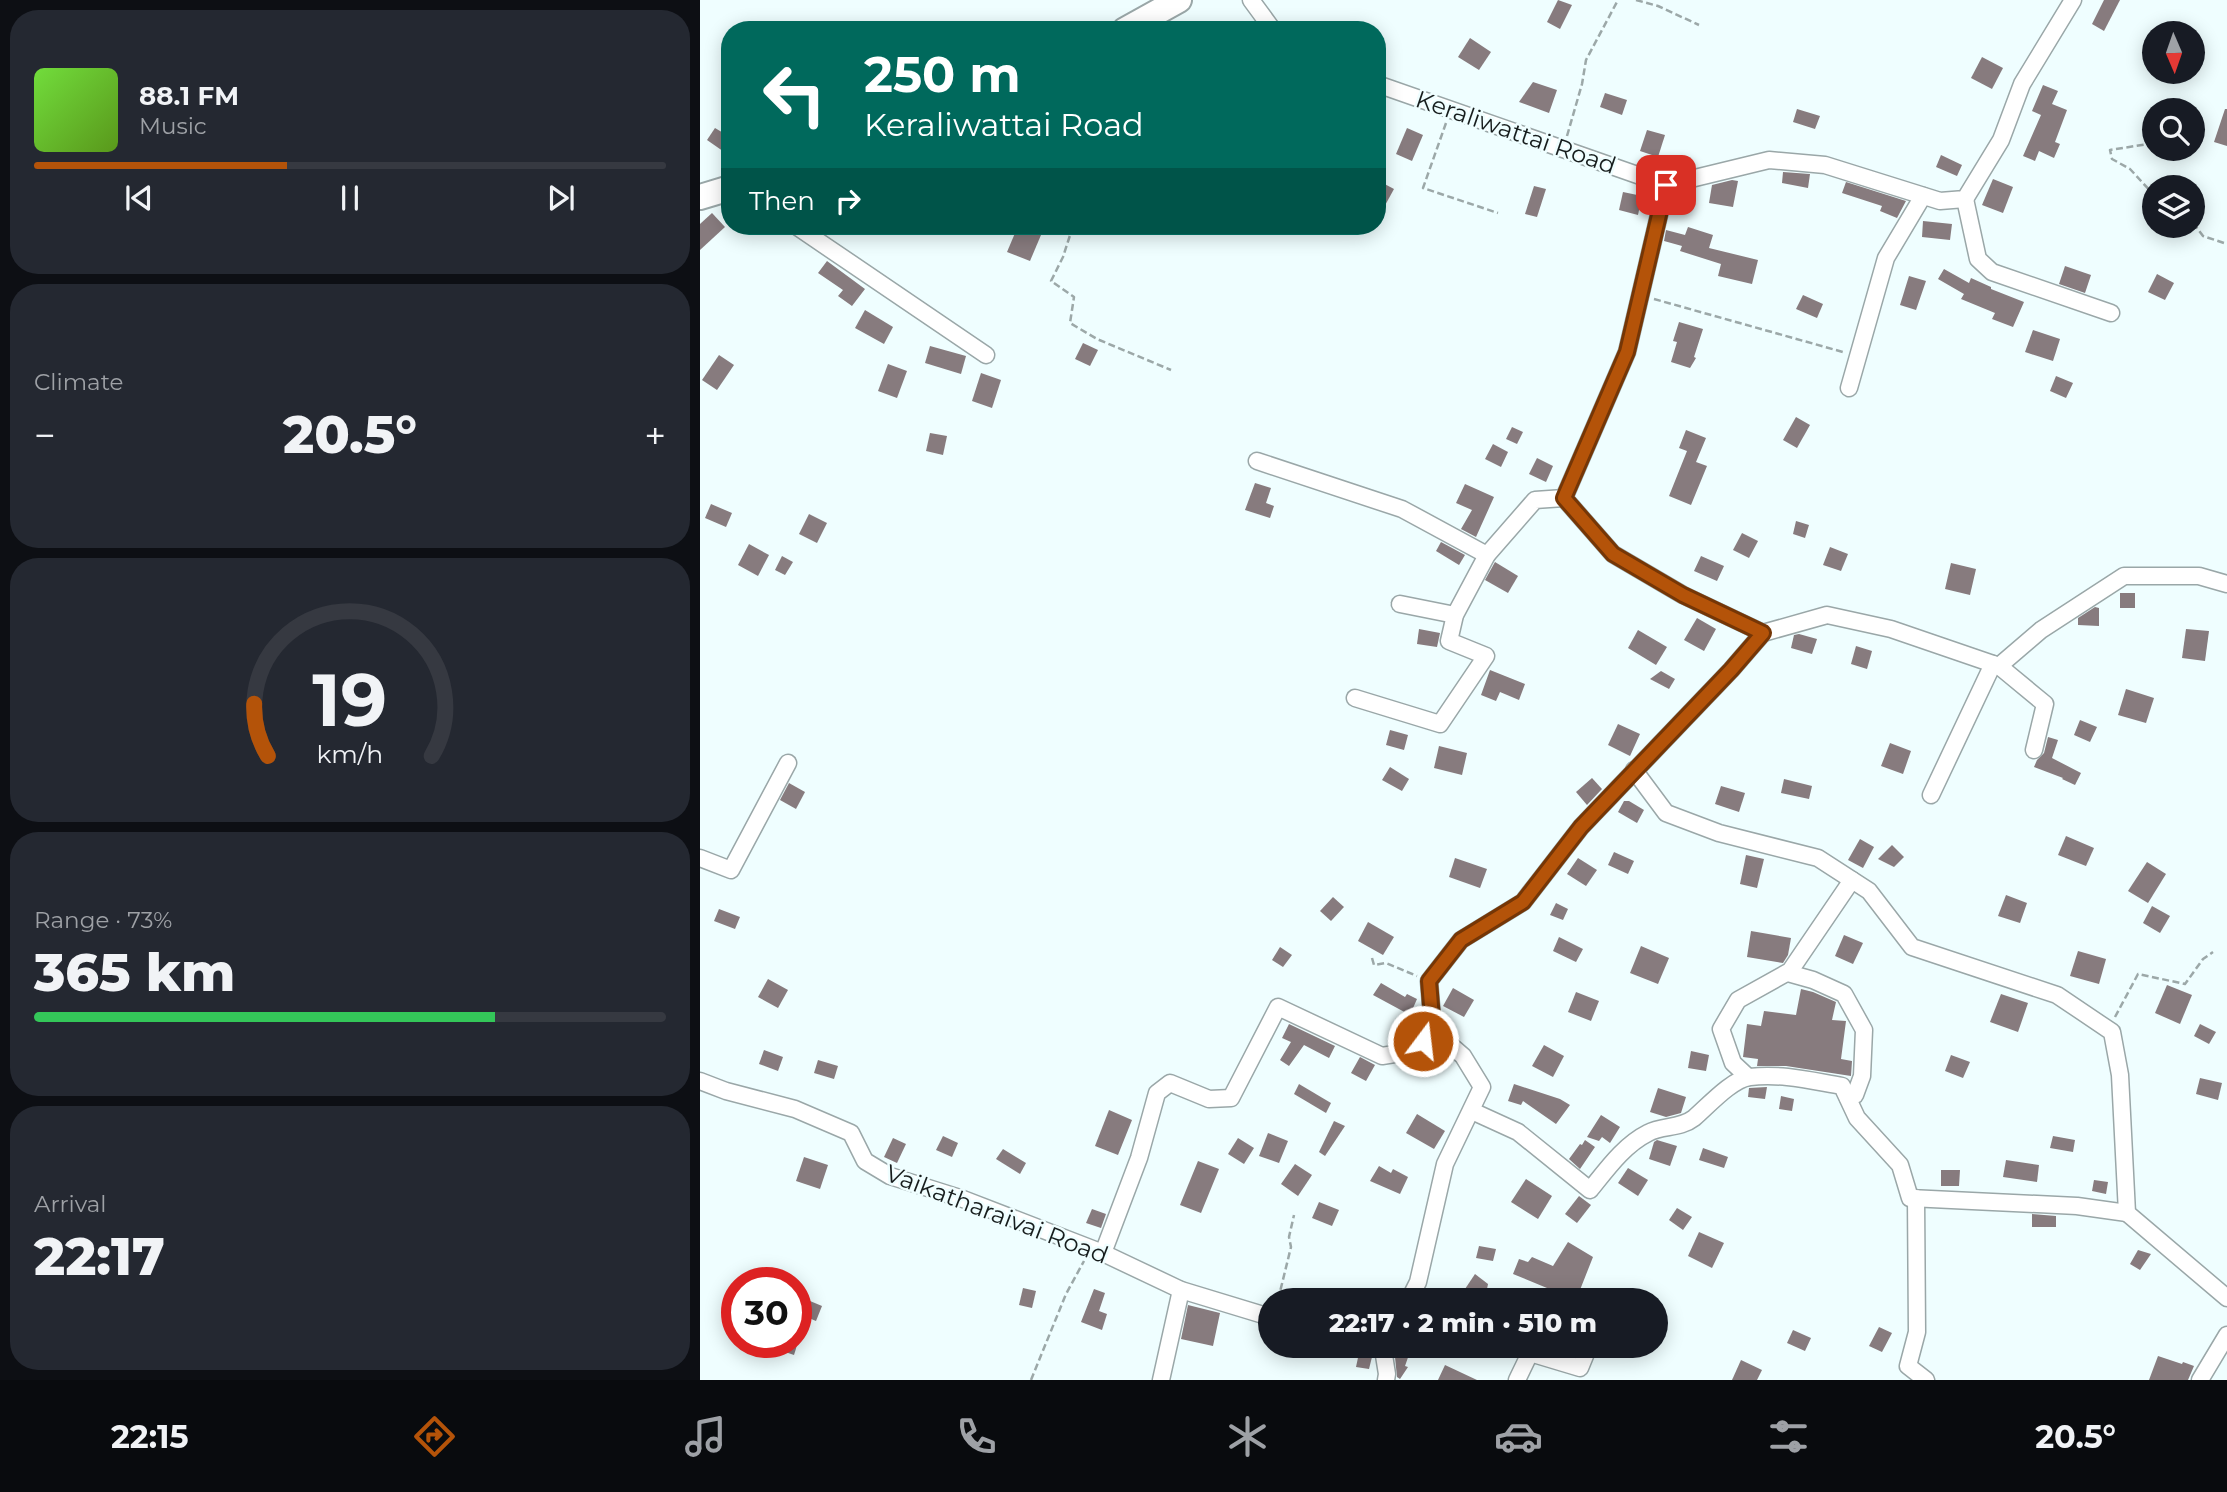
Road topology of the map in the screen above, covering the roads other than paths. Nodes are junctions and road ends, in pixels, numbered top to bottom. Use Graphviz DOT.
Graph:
graph roads {
  1 [pos="1179,0"];
  2 [pos="1251,0"];
  3 [pos="2073,0"];
  4 [pos="1141,21"];
  5 [pos="1266,21"];
  6 [pos="1386,87"];
  7 [pos="1666,185"];
  8 [pos="721,191"];
  9 [pos="1923,196"];
  10 [pos="700,197"];
  11 [pos="1965,199"];
  12 [pos="809,235"];
  13 [pos="2111,313"];
  14 [pos="986,355"];
  15 [pos="1849,388"];
  16 [pos="1257,461"];
  17 [pos="1564,498"];
  18 [pos="1487,555"];
  19 [pos="2227,584"];
  20 [pos="1400,604"];
  21 [pos="1455,615"];
  22 [pos="1763,633"];
  23 [pos="1996,665"];
  24 [pos="1355,698"];
  25 [pos="2034,750"];
  26 [pos="788,763"];
  27 [pos="1634,771"];
  28 [pos="1931,795"];
  29 [pos="700,858"];
  30 [pos="1852,880"];
  31 [pos="1787,972"];
  32 [pos="1433,1030"];
  33 [pos="1748,1077"];
  34 [pos="700,1081"];
  35 [pos="1848,1098"];
  36 [pos="1472,1111"];
  37 [pos="1916,1198"];
  38 [pos="2127,1213"];
  39 [pos="1097,1251"];
  40 [pos="1415,1288"];
  41 [pos="1181,1290"];
  42 [pos="2227,1298"];
  43 [pos="1258,1313"];
  44 [pos="2227,1335"];
  45 [pos="1383,1358"];
  46 [pos="1528,1358"];
  47 [pos="1547,1358"];
  48 [pos="1584,1358"];
  49 [pos="1161,1380"];
  50 [pos="1386,1380"];
  51 [pos="1517,1380"];
  52 [pos="1926,1380"];
  53 [pos="2200,1380"];
  1 -- 4 [label="main road"];
  2 -- 5 [label="street"];
  3 -- 11 [label="street"];
  6 -- 7 [label="street, Keraliwattai Road"];
  7 -- 9 [label="street"];
  7 -- 17 [label="street"];
  8 -- 10 [label="main road"];
  9 -- 11 [label="street"];
  9 -- 15 [label="street"];
  11 -- 13 [label="street"];
  12 -- 14 [label="street"];
  16 -- 18 [label="street"];
  17 -- 18 [label="street"];
  17 -- 22 [label="street"];
  18 -- 21 [label="street"];
  19 -- 23 [label="street"];
  20 -- 21 [label="street"];
  21 -- 24 [label="street"];
  22 -- 23 [label="street"];
  22 -- 27 [label="street"];
  23 -- 25 [label="street"];
  23 -- 28 [label="street"];
  26 -- 29 [label="street"];
  27 -- 30 [label="street"];
  27 -- 32 [label="street"];
  30 -- 31 [label="street"];
  30 -- 38 [label="street"];
  31 -- 33 [label="street"];
  31 -- 35 [label="street"];
  32 -- 36 [label="street"];
  32 -- 39 [label="street"];
  33 -- 35 [label="street"];
  33 -- 36 [label="street"];
  34 -- 39 [label="street, Vaikatharaivai Road"];
  35 -- 37 [label="street"];
  36 -- 40 [label="street"];
  37 -- 38 [label="street"];
  37 -- 52 [label="street"];
  38 -- 42 [label="street"];
  39 -- 41 [label="street, Vaikatharaivai Road"];
  41 -- 43 [label="street, Vaikatharaivai Road"];
  41 -- 49 [label="street"];
  44 -- 53 [label="street"];
  45 -- 50 [label="street"];
  46 -- 51 [label="street"];
  47 -- 48 [label="street"];
}
